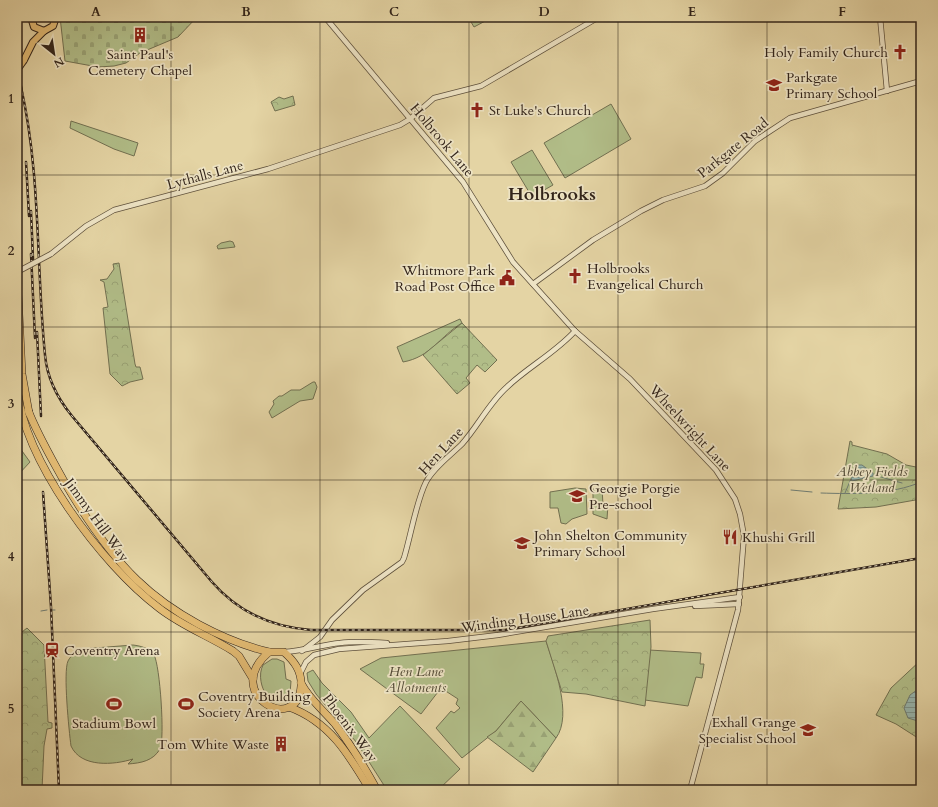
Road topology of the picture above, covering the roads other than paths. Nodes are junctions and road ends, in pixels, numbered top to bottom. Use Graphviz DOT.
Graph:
graph roads {
  1 [pos="31,17"];
  2 [pos="56,17"];
  3 [pos="325,17"];
  4 [pos="599,17"];
  5 [pos="880,17"];
  6 [pos="32,25"];
  7 [pos="44,31"];
  8 [pos="33,42"];
  9 [pos="17,70"];
  10 [pos="920,82"];
  11 [pos="887,91"];
  12 [pos="410,119"];
  13 [pos="17,273"];
  14 [pos="533,284"];
  15 [pos="575,331"];
  16 [pos="17,388"];
  17 [pos="28,410"];
  18 [pos="54,463"];
  19 [pos="47,471"];
  20 [pos="65,503"];
  21 [pos="740,597"];
  22 [pos="739,604"];
  23 [pos="654,609"];
  24 [pos="320,637"];
  25 [pos="399,644"];
  26 [pos="318,647"];
  27 [pos="302,651"];
  28 [pos="269,652"];
  29 [pos="284,652"];
  30 [pos="314,655"];
  31 [pos="300,674"];
  32 [pos="253,678"];
  33 [pos="301,683"];
  34 [pos="289,707"];
  35 [pos="370,790"];
  36 [pos="377,790"];
  37 [pos="690,790"];
  1 -- 6 [label="main road"];
  2 -- 7 [label="main road"];
  3 -- 12 [label="street, Holbrook Lane"];
  4 -- 12 [label="street, Lythalls Lane"];
  5 -- 11 [label="street"];
  6 -- 7 [label="main road"];
  6 -- 8 [label="main road"];
  7 -- 8 [label="main road"];
  8 -- 9 [label="main road, bridge"];
  10 -- 11 [label="street, Parkgate Road"];
  11 -- 14 [label="street, Parkgate Road"];
  12 -- 13 [label="street, Lythalls Lane, bridge"];
  12 -- 14 [label="street, Holbrook Lane"];
  13 -- 17 [label="highway"];
  14 -- 15 [label="street, Wheelwright Lane"];
  15 -- 21 [label="street, Wheelwright Lane"];
  15 -- 24 [label="street, Hen Lane"];
  16 -- 19 [label="highway, Jimmy Hill Way"];
  17 -- 18 [label="highway"];
  17 -- 19 [label="highway"];
  18 -- 20 [label="highway"];
  18 -- 28 [label="highway, Jimmy Hill Way"];
  19 -- 20 [label="highway, Jimmy Hill Way"];
  20 -- 32 [label="highway, Jimmy Hill Way"];
  21 -- 22 [label="street, Wheelwright Lane"];
  21 -- 23 [label="street, Winding House Lane"];
  22 -- 23 [label="street, Winding House Lane"];
  22 -- 37 [label="street, Wheelwright Lane"];
  23 -- 25 [label="street, Winding House Lane"];
  24 -- 26 [label="street, Hen Lane"];
  24 -- 27 [label="street, Hen Lane"];
  25 -- 26 [label="street, Winding House Lane"];
  25 -- 30 [label="street, Winding House Lane"];
  26 -- 27 [label="street, Winding House Lane"];
  26 -- 30 [label="street, Hen Lane"];
  27 -- 29 [label="street, Winding House Lane"];
  28 -- 29 [label="highway"];
  28 -- 32 [label="highway"];
  29 -- 31 [label="highway"];
  30 -- 31 [label="street"];
  31 -- 33 [label="highway"];
  32 -- 34 [label="highway"];
  33 -- 34 [label="highway"];
  33 -- 36 [label="highway, Phoenix Way"];
  34 -- 35 [label="highway, Phoenix Way"];
}
